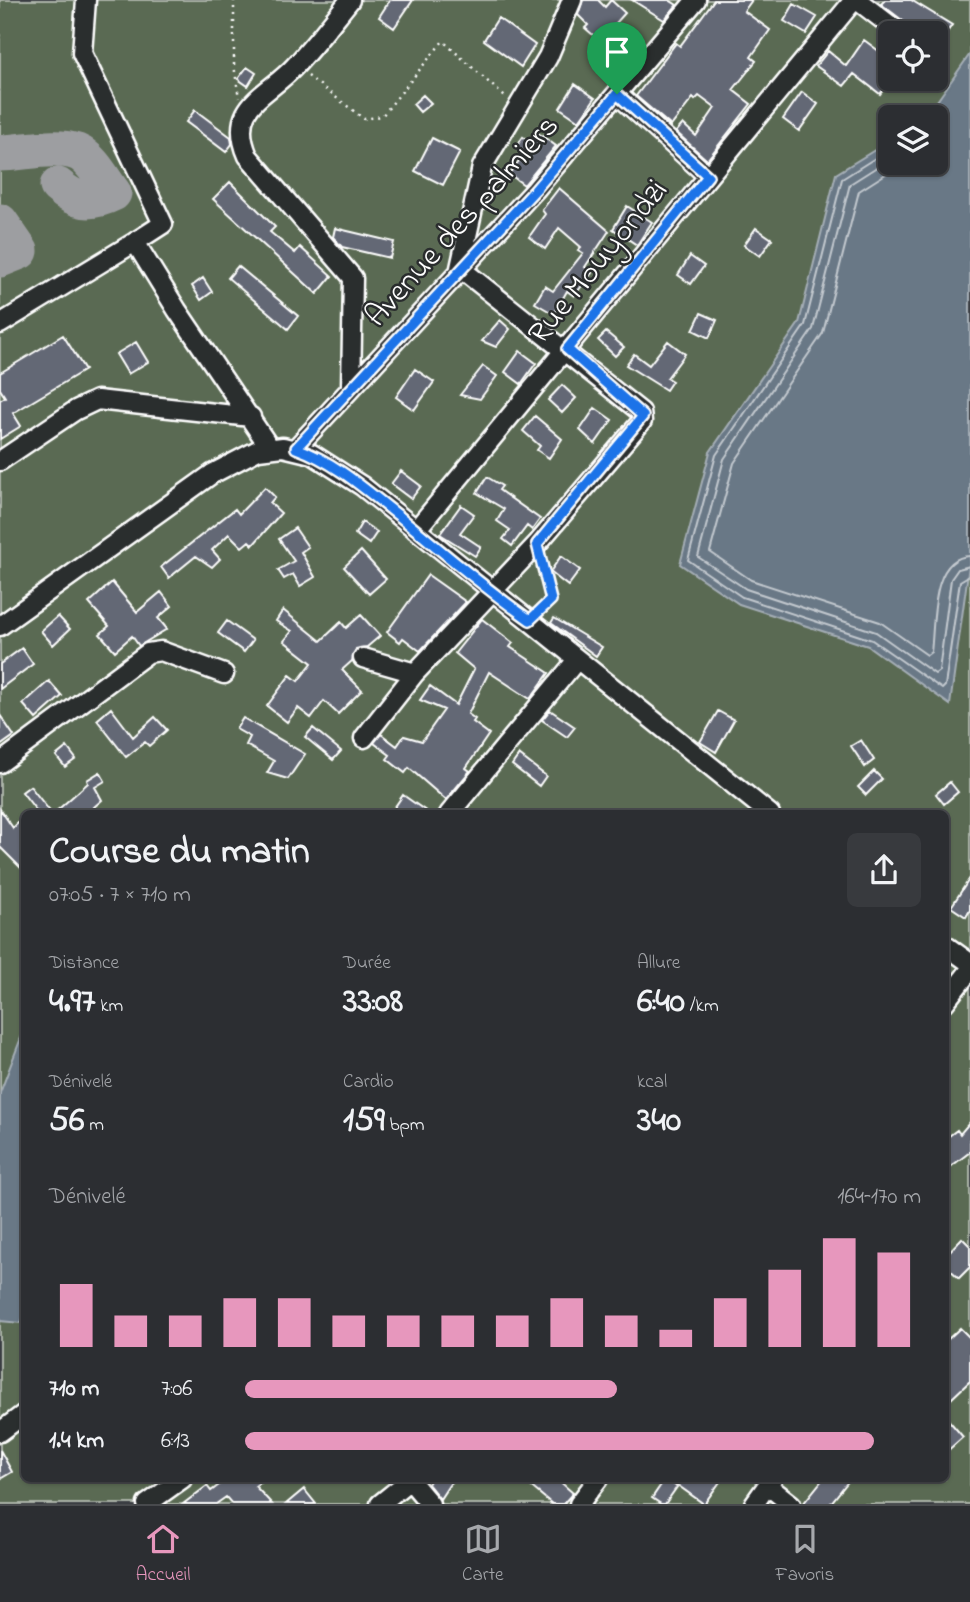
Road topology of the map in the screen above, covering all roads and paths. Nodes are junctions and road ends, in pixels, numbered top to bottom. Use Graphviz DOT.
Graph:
graph roads {
  1 [pos="86,0"];
  2 [pos="234,0"];
  3 [pos="350,0"];
  4 [pos="572,0"];
  5 [pos="696,0"];
  6 [pos="856,0"];
  7 [pos="884,21"];
  8 [pos="293,69"];
  9 [pos="617,94"];
  10 [pos="518,109"];
  11 [pos="242,122"];
  12 [pos="708,176"];
  13 [pos="135,242"];
  14 [pos="460,268"];
  15 [pos="0,324"];
  16 [pos="567,349"];
  17 [pos="351,388"];
  18 [pos="251,416"];
  19 [pos="270,448"];
  20 [pos="296,448"];
  21 [pos="0,461"];
  22 [pos="416,530"];
  23 [pos="537,544"];
  24 [pos="490,592"];
  25 [pos="530,620"];
  26 [pos="0,626"];
  27 [pos="363,657"];
  28 [pos="576,661"];
  29 [pos="415,673"];
  30 [pos="224,674"];
  31 [pos="364,738"];
  32 [pos="0,763"];
  33 [pos="452,810"];
  34 [pos="765,810"];
  35 [pos="949,948"];
  36 [pos="969,961"];
  37 [pos="949,995"];
  38 [pos="21,1416"];
  39 [pos="0,1432"];
  40 [pos="178,1482"];
  41 [pos="406,1482"];
  42 [pos="412,1482"];
  43 [pos="596,1482"];
  44 [pos="770,1482"];
  45 [pos="147,1504"];
  46 [pos="380,1504"];
  47 [pos="430,1504"];
  48 [pos="579,1504"];
  49 [pos="754,1504"];
  50 [pos="791,1504"];
  1 -- 13 [label="street"];
  2 -- 11 [label="path"];
  3 -- 8 [label="street"];
  4 -- 10 [label="street"];
  5 -- 9 [label="street, Avenue des palmiers"];
  6 -- 7 [label="street"];
  6 -- 12 [label="street, Rue Mouyondzi"];
  8 -- 10 [label="path"];
  8 -- 11 [label="street"];
  9 -- 12 [label="street"];
  9 -- 14 [label="street, Avenue des palmiers"];
  10 -- 14 [label="street"];
  11 -- 17 [label="street"];
  12 -- 16 [label="street, Rue Mouyondzi"];
  13 -- 15 [label="street"];
  13 -- 18 [label="street"];
  14 -- 16 [label="street"];
  14 -- 17 [label="street, Avenue des palmiers"];
  16 -- 22 [label="street, Rue Mouyondzi"];
  16 -- 23 [label="street"];
  17 -- 20 [label="street, Avenue des palmiers"];
  18 -- 19 [label="street"];
  18 -- 21 [label="street"];
  19 -- 20 [label="street"];
  19 -- 26 [label="street"];
  20 -- 22 [label="street"];
  22 -- 24 [label="street"];
  23 -- 24 [label="street"];
  23 -- 25 [label="path"];
  24 -- 25 [label="street"];
  24 -- 29 [label="street"];
  25 -- 28 [label="street"];
  27 -- 29 [label="street"];
  28 -- 33 [label="street"];
  28 -- 34 [label="street"];
  29 -- 31 [label="street"];
  30 -- 32 [label="street"];
  35 -- 36 [label="street"];
  36 -- 37 [label="street"];
  38 -- 39 [label="street"];
  40 -- 45 [label="street"];
  41 -- 46 [label="street"];
  42 -- 47 [label="street"];
  43 -- 48 [label="street"];
  44 -- 49 [label="street"];
  44 -- 50 [label="street"];
}
